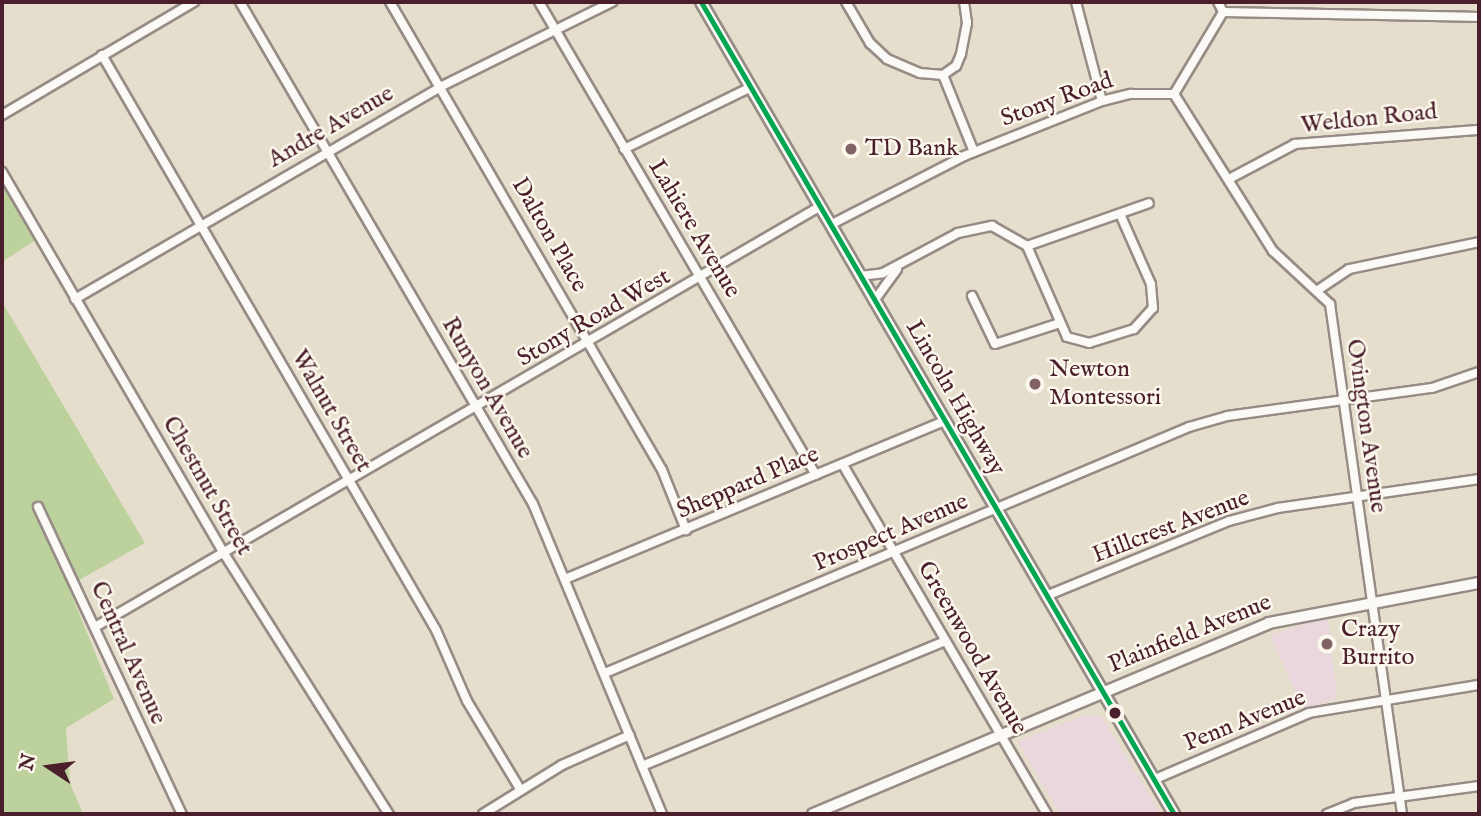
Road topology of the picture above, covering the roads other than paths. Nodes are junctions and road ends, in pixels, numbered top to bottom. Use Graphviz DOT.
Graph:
graph roads {
  1 [pos="194,2"];
  2 [pos="240,2"];
  3 [pos="390,2"];
  4 [pos="539,2"];
  5 [pos="612,2"];
  6 [pos="701,2"];
  7 [pos="846,2"];
  8 [pos="964,2"];
  9 [pos="1076,2"];
  10 [pos="1218,2"];
  11 [pos="1223,12"];
  12 [pos="1479,18"];
  13 [pos="555,30"];
  14 [pos="102,55"];
  15 [pos="943,75"];
  16 [pos="440,87"];
  17 [pos="749,88"];
  18 [pos="1174,94"];
  19 [pos="1102,100"];
  20 [pos="2,115"];
  21 [pos="1479,130"];
  22 [pos="624,149"];
  23 [pos="326,150"];
  24 [pos="974,152"];
  25 [pos="2,172"];
  26 [pos="1229,179"];
  27 [pos="1149,203"];
  28 [pos="820,207"];
  29 [pos="1120,214"];
  30 [pos="201,225"];
  31 [pos="830,225"];
  32 [pos="1479,242"];
  33 [pos="1027,246"];
  34 [pos="901,264"];
  35 [pos="860,276"];
  36 [pos="701,278"];
  37 [pos="1318,290"];
  38 [pos="972,296"];
  39 [pos="75,299"];
  40 [pos="874,301"];
  41 [pos="1060,323"];
  42 [pos="590,343"];
  43 [pos="1479,372"];
  44 [pos="1342,399"];
  45 [pos="477,409"];
  46 [pos="944,421"];
  47 [pos="843,465"];
  48 [pos="816,475"];
  49 [pos="1479,479"];
  50 [pos="349,482"];
  51 [pos="1357,498"];
  52 [pos="38,507"];
  53 [pos="995,510"];
  54 [pos="686,530"];
  55 [pos="894,552"];
  56 [pos="225,555"];
  57 [pos="565,579"];
  58 [pos="1479,583"];
  59 [pos="1046,596"];
  60 [pos="1372,601"];
  61 [pos="95,627"];
  62 [pos="945,641"];
  63 [pos="605,673"];
  64 [pos="1479,685"];
  65 [pos="1103,692"];
  66 [pos="1385,698"];
  67 [pos="1001,734"];
  68 [pos="630,735"];
  69 [pos="642,766"];
  70 [pos="1153,780"];
  71 [pos="1479,786"];
  72 [pos="520,789"];
  73 [pos="1399,797"];
  74 [pos="182,814"];
  75 [pos="389,814"];
  76 [pos="483,814"];
  77 [pos="662,814"];
  78 [pos="813,814"];
  79 [pos="1047,814"];
  80 [pos="1174,814"];
  81 [pos="1327,814"];
  82 [pos="1402,814"];
  1 -- 14 [label="street"];
  2 -- 23 [label="street, Runyon Avenue"];
  3 -- 16 [label="street, Dalton Place"];
  4 -- 13 [label="street, Lahiere Avenue"];
  5 -- 13 [label="street, Andre Avenue"];
  6 -- 17 [label="main road, Lincoln Highway"];
  7 -- 15 [label="street"];
  8 -- 15 [label="street"];
  9 -- 19 [label="street"];
  10 -- 11 [label="street"];
  11 -- 12 [label="street"];
  11 -- 18 [label="street"];
  13 -- 16 [label="street, Andre Avenue"];
  13 -- 22 [label="street, Lahiere Avenue"];
  14 -- 20 [label="street"];
  14 -- 30 [label="street, Walnut Street"];
  15 -- 24 [label="street"];
  16 -- 23 [label="street, Andre Avenue"];
  16 -- 42 [label="street, Dalton Place"];
  17 -- 22 [label="street"];
  17 -- 28 [label="main road, Lincoln Highway"];
  18 -- 19 [label="street, Stony Road"];
  18 -- 26 [label="street, Ovington Avenue"];
  19 -- 24 [label="street, Stony Road"];
  21 -- 26 [label="street, Weldon Road"];
  22 -- 36 [label="street, Lahiere Avenue"];
  23 -- 30 [label="street, Andre Avenue"];
  23 -- 45 [label="street, Runyon Avenue"];
  24 -- 31 [label="street, Stony Road"];
  25 -- 39 [label="street, Chestnut Street"];
  26 -- 37 [label="street, Ovington Avenue"];
  27 -- 29 [label="street"];
  28 -- 31 [label="main road, Lincoln Highway"];
  28 -- 36 [label="street, Stony Road West"];
  29 -- 33 [label="street"];
  29 -- 41 [label="street"];
  30 -- 39 [label="street, Andre Avenue"];
  30 -- 50 [label="street, Walnut Street"];
  31 -- 35 [label="main road, Lincoln Highway"];
  32 -- 37 [label="street"];
  33 -- 34 [label="street"];
  33 -- 41 [label="street"];
  34 -- 35 [label="street"];
  34 -- 40 [label="street"];
  35 -- 40 [label="main road, Lincoln Highway"];
  36 -- 42 [label="street, Stony Road West"];
  36 -- 48 [label="street, Lahiere Avenue"];
  37 -- 44 [label="street, Ovington Avenue"];
  38 -- 41 [label="street"];
  39 -- 56 [label="street, Chestnut Street"];
  40 -- 46 [label="main road, Lincoln Highway"];
  42 -- 45 [label="street, Stony Road West"];
  42 -- 54 [label="street, Dalton Place"];
  43 -- 44 [label="street, Prospect Avenue"];
  44 -- 51 [label="street, Ovington Avenue"];
  44 -- 53 [label="street, Prospect Avenue"];
  45 -- 50 [label="street, Stony Road West"];
  45 -- 57 [label="street, Runyon Avenue"];
  46 -- 47 [label="street, Sheppard Place"];
  46 -- 53 [label="main road, Lincoln Highway"];
  47 -- 48 [label="street, Sheppard Place"];
  47 -- 55 [label="street, Greenwood Avenue"];
  48 -- 54 [label="street, Sheppard Place"];
  49 -- 51 [label="street, Hillcrest Avenue"];
  50 -- 56 [label="street, Stony Road West"];
  50 -- 72 [label="street, Walnut Street"];
  51 -- 59 [label="street, Hillcrest Avenue"];
  51 -- 60 [label="street, Ovington Avenue"];
  52 -- 61 [label="street, Central Avenue"];
  53 -- 55 [label="street, Prospect Avenue"];
  53 -- 59 [label="main road, Lincoln Highway"];
  54 -- 57 [label="street, Sheppard Place"];
  55 -- 62 [label="street, Greenwood Avenue"];
  55 -- 63 [label="street, Prospect Avenue"];
  56 -- 61 [label="street, Stony Road West"];
  56 -- 75 [label="street, Chestnut Street"];
  57 -- 63 [label="street, Runyon Avenue"];
  58 -- 60 [label="main road, Plainfield Avenue"];
  59 -- 65 [label="main road, Lincoln Highway"];
  60 -- 65 [label="main road, Plainfield Avenue"];
  60 -- 66 [label="street, Ovington Avenue"];
  61 -- 74 [label="street, Central Avenue"];
  62 -- 67 [label="street, Greenwood Avenue"];
  62 -- 69 [label="street"];
  63 -- 68 [label="street, Runyon Avenue"];
  64 -- 66 [label="street, Penn Avenue"];
  65 -- 67 [label="main road, Plainfield Avenue"];
  65 -- 70 [label="main road, Lincoln Highway"];
  66 -- 70 [label="street, Penn Avenue"];
  66 -- 73 [label="street, Ovington Avenue"];
  67 -- 78 [label="main road, Plainfield Avenue"];
  67 -- 79 [label="street, Greenwood Avenue"];
  68 -- 69 [label="street, Runyon Avenue"];
  68 -- 72 [label="street"];
  69 -- 77 [label="street, Runyon Avenue"];
  70 -- 80 [label="main road, Lincoln Highway"];
  71 -- 73 [label="street"];
  72 -- 76 [label="street"];
  73 -- 81 [label="street"];
  73 -- 82 [label="street, Ovington Avenue"];
}
